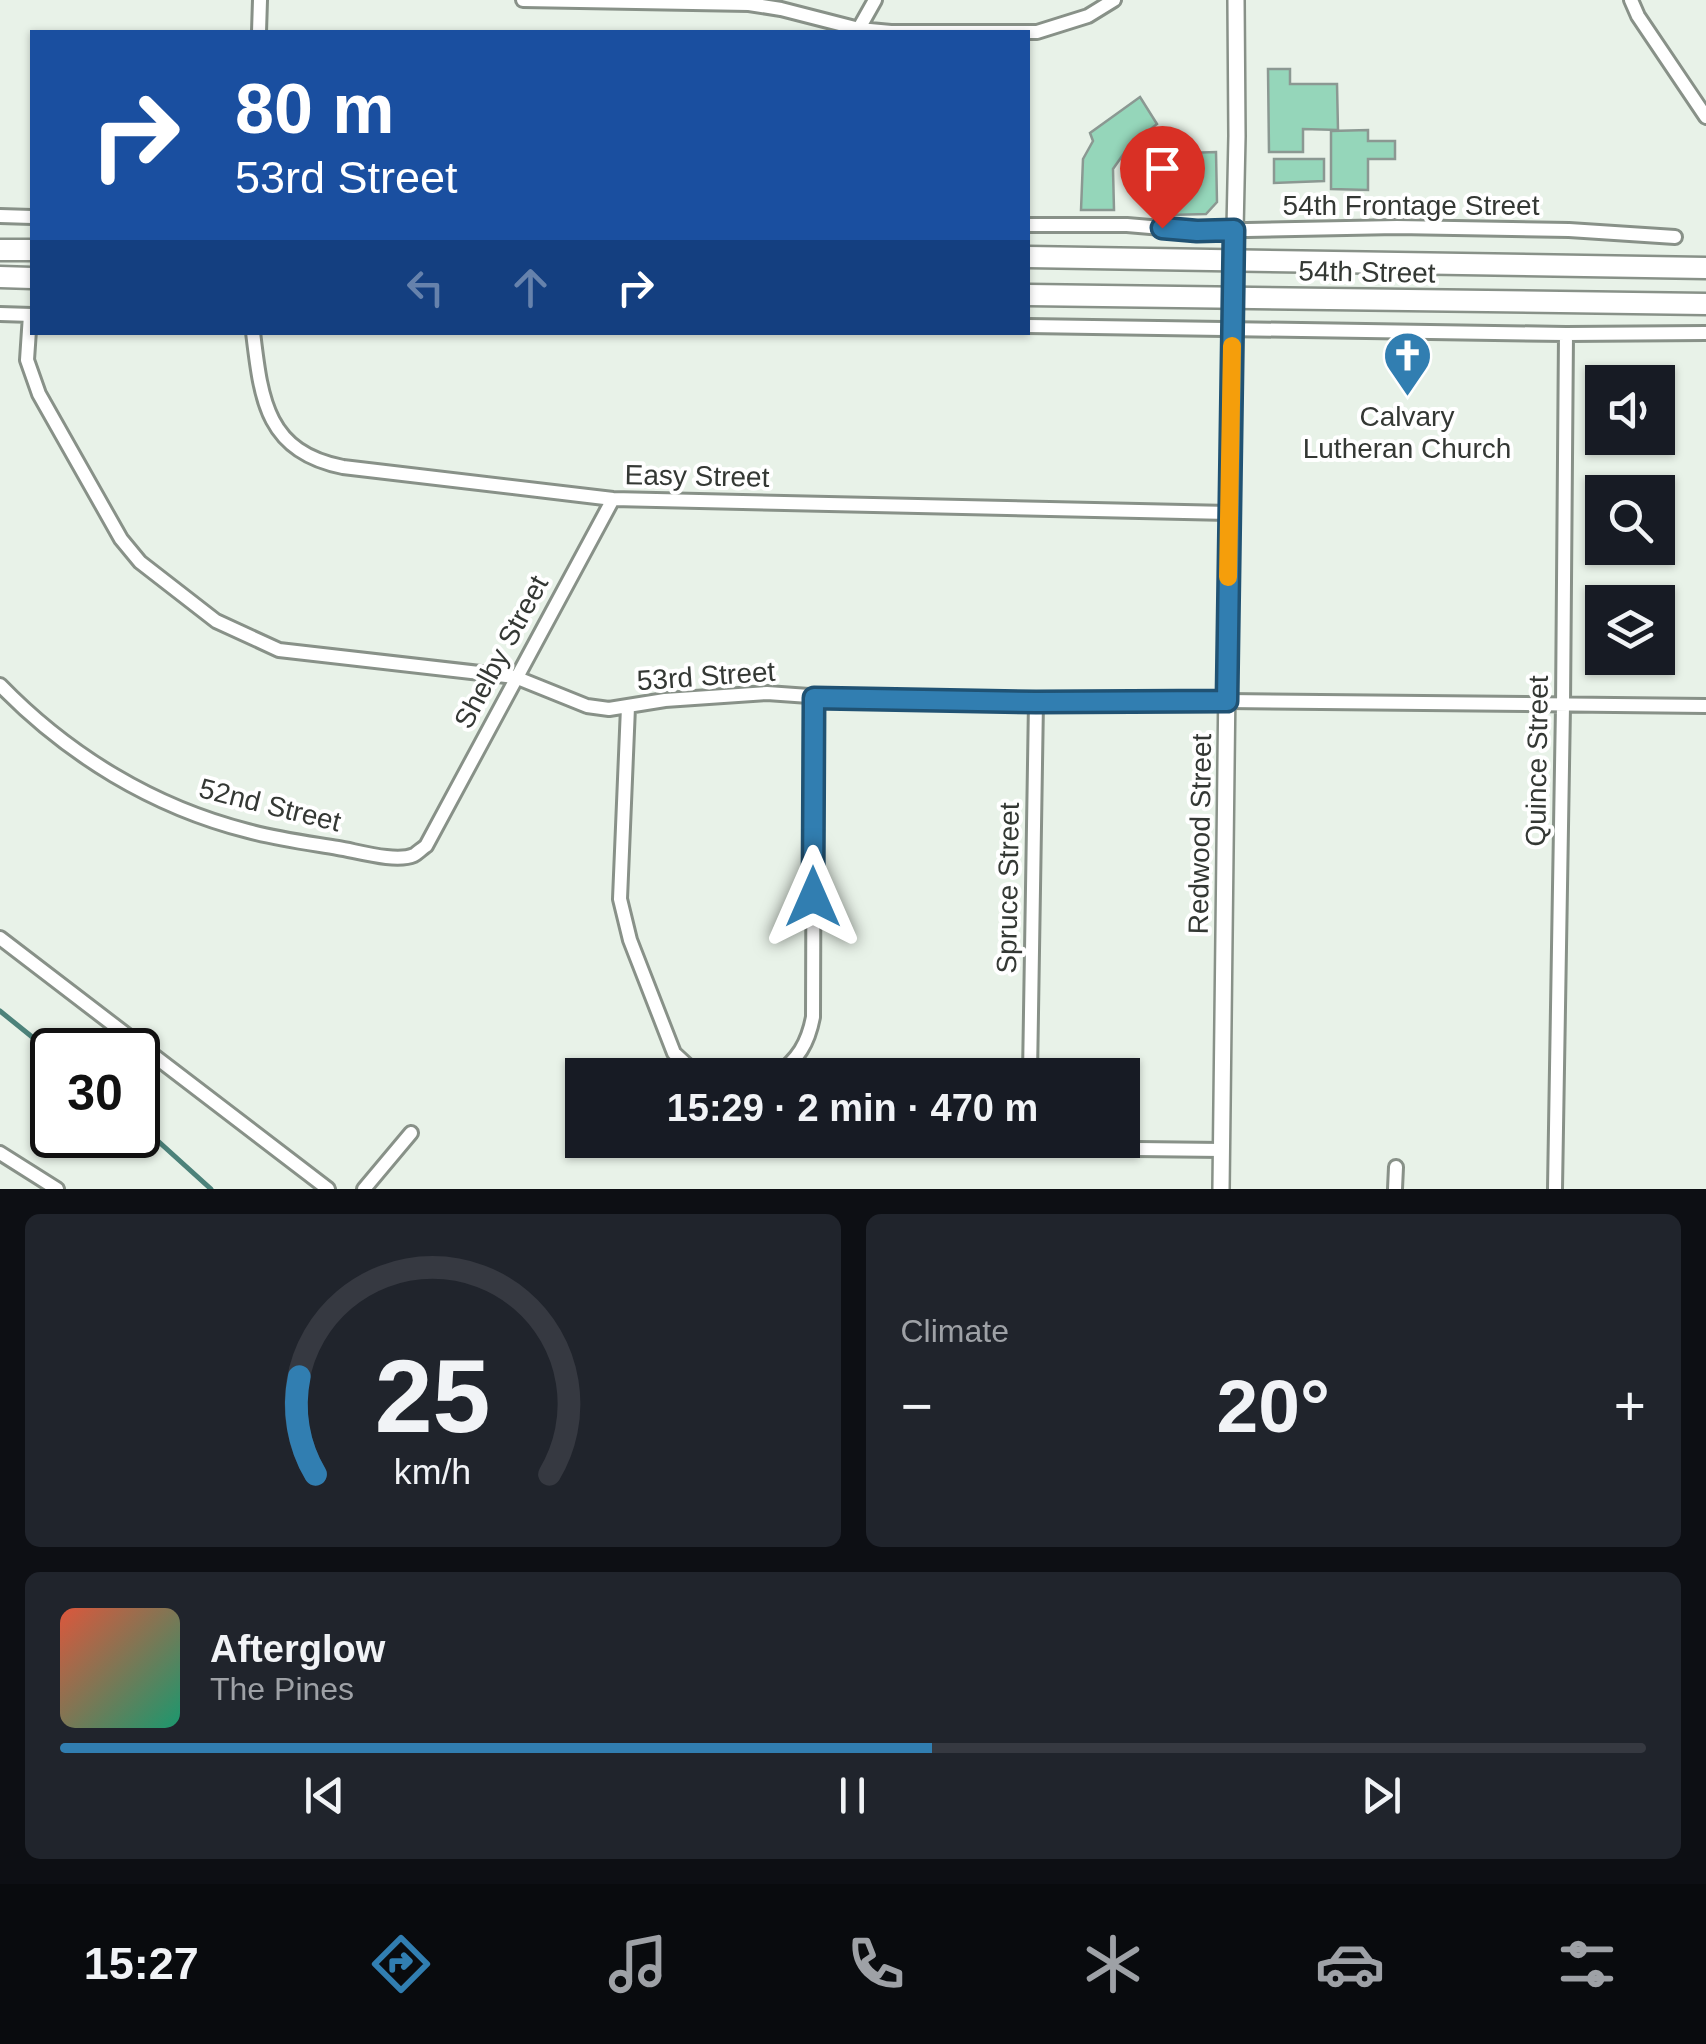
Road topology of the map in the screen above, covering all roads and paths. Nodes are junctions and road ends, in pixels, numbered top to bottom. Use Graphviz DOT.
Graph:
graph roads {
  1 [pos="260,0"];
  2 [pos="523,0"];
  3 [pos="875,0"];
  4 [pos="1114,0"];
  5 [pos="1236,0"];
  6 [pos="1631,0"];
  7 [pos="259,30"];
  8 [pos="855,30"];
  9 [pos="859,30"];
  10 [pos="1030,32"];
  11 [pos="1706,118"];
  12 [pos="0,216"];
  13 [pos="30,217"];
  14 [pos="1030,225"];
  15 [pos="1234,230"];
  16 [pos="1674,236"];
  17 [pos="0,250"];
  18 [pos="30,250"];
  19 [pos="1030,257"];
  20 [pos="1233,260"];
  21 [pos="1706,268"];
  22 [pos="0,278"];
  23 [pos="30,278"];
  24 [pos="1030,295"];
  25 [pos="1233,297"];
  26 [pos="1706,304"];
  27 [pos="0,314"];
  28 [pos="30,315"];
  29 [pos="1030,326"];
  30 [pos="1232,329"];
  31 [pos="30,330"];
  32 [pos="1706,333"];
  33 [pos="1566,334"];
  34 [pos="253,335"];
  35 [pos="613,499"];
  36 [pos="1229,513"];
  37 [pos="515,677"];
  38 [pos="0,686"];
  39 [pos="814,698"];
  40 [pos="1227,701"];
  41 [pos="1036,702"];
  42 [pos="1564,706"];
  43 [pos="1706,706"];
  44 [pos="628,707"];
  45 [pos="434,830"];
  46 [pos="0,938"];
  47 [pos="679,1058"];
  48 [pos="796,1058"];
  49 [pos="1030,1058"];
  50 [pos="411,1133"];
  51 [pos="1140,1149"];
  52 [pos="1222,1150"];
  53 [pos="0,1154"];
  54 [pos="1396,1167"];
  55 [pos="57,1189"];
  56 [pos="328,1189"];
  57 [pos="364,1189"];
  58 [pos="1221,1189"];
  59 [pos="1396,1189"];
  60 [pos="1555,1189"];
  1 -- 7 [label="street"];
  2 -- 8 [label="street"];
  3 -- 9 [label="street"];
  4 -- 10 [label="street"];
  5 -- 15 [label="street, Redwood Street"];
  6 -- 11 [label="street"];
  12 -- 13 [label="street"];
  14 -- 15 [label="street, 54th Frontage Street"];
  15 -- 16 [label="street, 54th Frontage Street"];
  15 -- 20 [label="street, Redwood Street"];
  17 -- 18 [label="main road"];
  19 -- 20 [label="main road, 54th Street"];
  20 -- 21 [label="main road, 54th Street"];
  20 -- 25 [label="street, Redwood Street"];
  22 -- 23 [label="main road"];
  24 -- 25 [label="main road, 54th Street"];
  25 -- 26 [label="main road, 54th Street"];
  25 -- 30 [label="street, Redwood Street"];
  27 -- 28 [label="street"];
  29 -- 30 [label="street"];
  30 -- 33 [label="street"];
  30 -- 36 [label="street, Redwood Street"];
  31 -- 37 [label="street, 53rd Street"];
  32 -- 33 [label="street"];
  33 -- 42 [label="street, Quince Street"];
  34 -- 35 [label="street, Easy Street"];
  35 -- 36 [label="street, Easy Street"];
  35 -- 37 [label="street, Shelby Street"];
  36 -- 40 [label="street, Redwood Street"];
  37 -- 44 [label="street, 53rd Street"];
  37 -- 45 [label="street, Shelby Street"];
  38 -- 45 [label="street, 52nd Street"];
  39 -- 41 [label="street, 53rd Street"];
  39 -- 44 [label="street, 53rd Street"];
  39 -- 48 [label="street"];
  40 -- 41 [label="street, 53rd Street"];
  40 -- 42 [label="street, 53rd Street"];
  40 -- 52 [label="street, Redwood Street"];
  41 -- 49 [label="street, Spruce Street"];
  42 -- 43 [label="street, 53rd Street"];
  42 -- 60 [label="street, Quince Street"];
  44 -- 47 [label="street"];
  46 -- 56 [label="street"];
  50 -- 57 [label="street"];
  51 -- 52 [label="street"];
  52 -- 58 [label="street, Redwood Street"];
  53 -- 55 [label="street"];
  54 -- 59 [label="street"];
}
